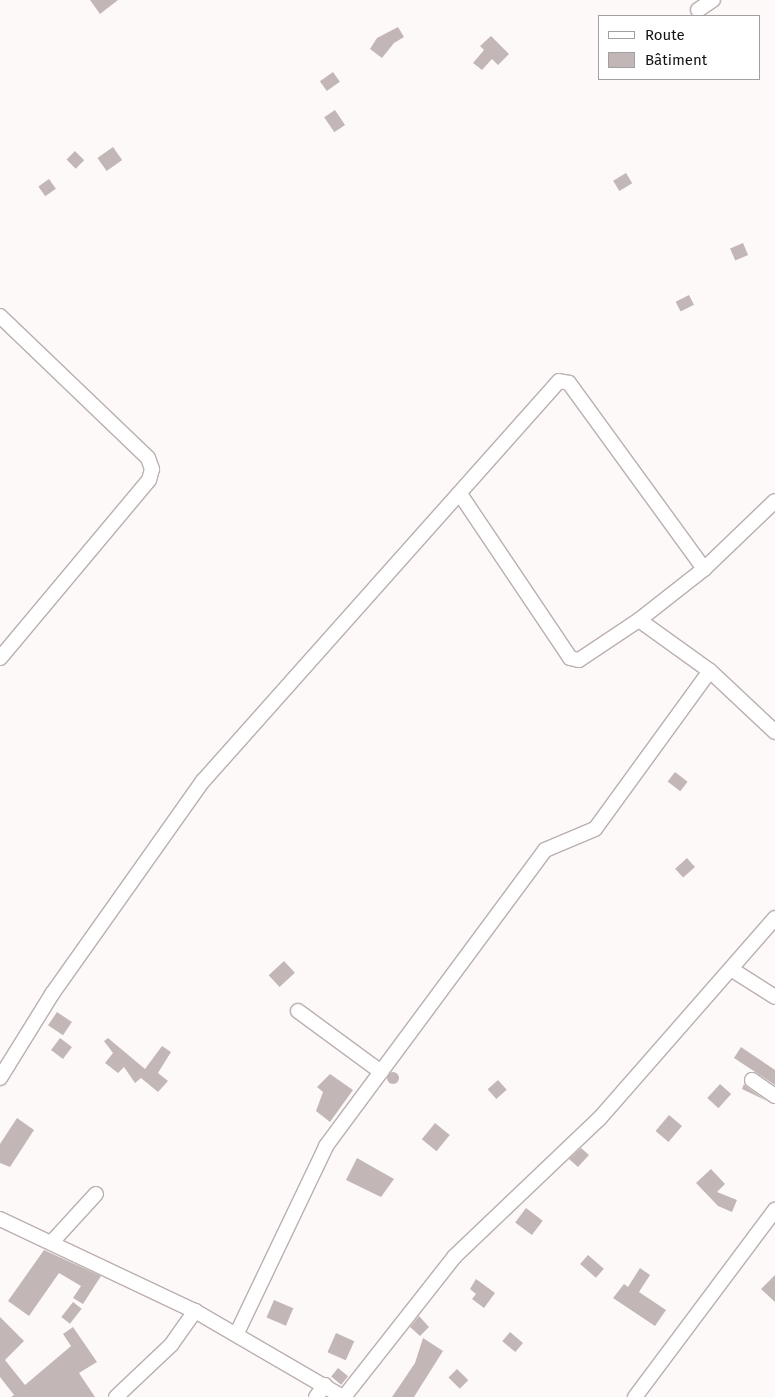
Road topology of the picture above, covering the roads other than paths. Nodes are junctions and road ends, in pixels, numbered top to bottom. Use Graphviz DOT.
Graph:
graph roads {
  1 [pos="713,0"];
  2 [pos="698,10"];
  3 [pos="0,316"];
  4 [pos="460,494"];
  5 [pos="775,500"];
  6 [pos="704,569"];
  7 [pos="639,620"];
  8 [pos="0,658"];
  9 [pos="710,671"];
  10 [pos="775,732"];
  11 [pos="775,918"];
  12 [pos="731,970"];
  13 [pos="775,997"];
  14 [pos="298,1011"];
  15 [pos="381,1072"];
  16 [pos="0,1078"];
  17 [pos="752,1080"];
  18 [pos="775,1096"];
  19 [pos="96,1194"];
  20 [pos="775,1210"];
  21 [pos="0,1218"];
  22 [pos="52,1242"];
  23 [pos="196,1311"];
  24 [pos="237,1332"];
  25 [pos="325,1385"];
  26 [pos="116,1397"];
  27 [pos="316,1397"];
  28 [pos="343,1397"];
  29 [pos="634,1397"];
  1 -- 2 [label="street"];
  3 -- 8 [label="street"];
  4 -- 6 [label="street"];
  4 -- 7 [label="street"];
  4 -- 16 [label="street"];
  5 -- 6 [label="street"];
  6 -- 7 [label="street"];
  7 -- 9 [label="street"];
  9 -- 10 [label="street"];
  9 -- 15 [label="street"];
  11 -- 12 [label="street"];
  12 -- 13 [label="street"];
  12 -- 28 [label="street"];
  14 -- 15 [label="street"];
  15 -- 24 [label="street"];
  17 -- 18 [label="street"];
  19 -- 22 [label="street"];
  20 -- 29 [label="street"];
  21 -- 22 [label="street"];
  22 -- 23 [label="street"];
  23 -- 24 [label="street"];
  23 -- 26 [label="street"];
  24 -- 25 [label="street"];
  25 -- 27 [label="street"];
  25 -- 28 [label="street"];
}
